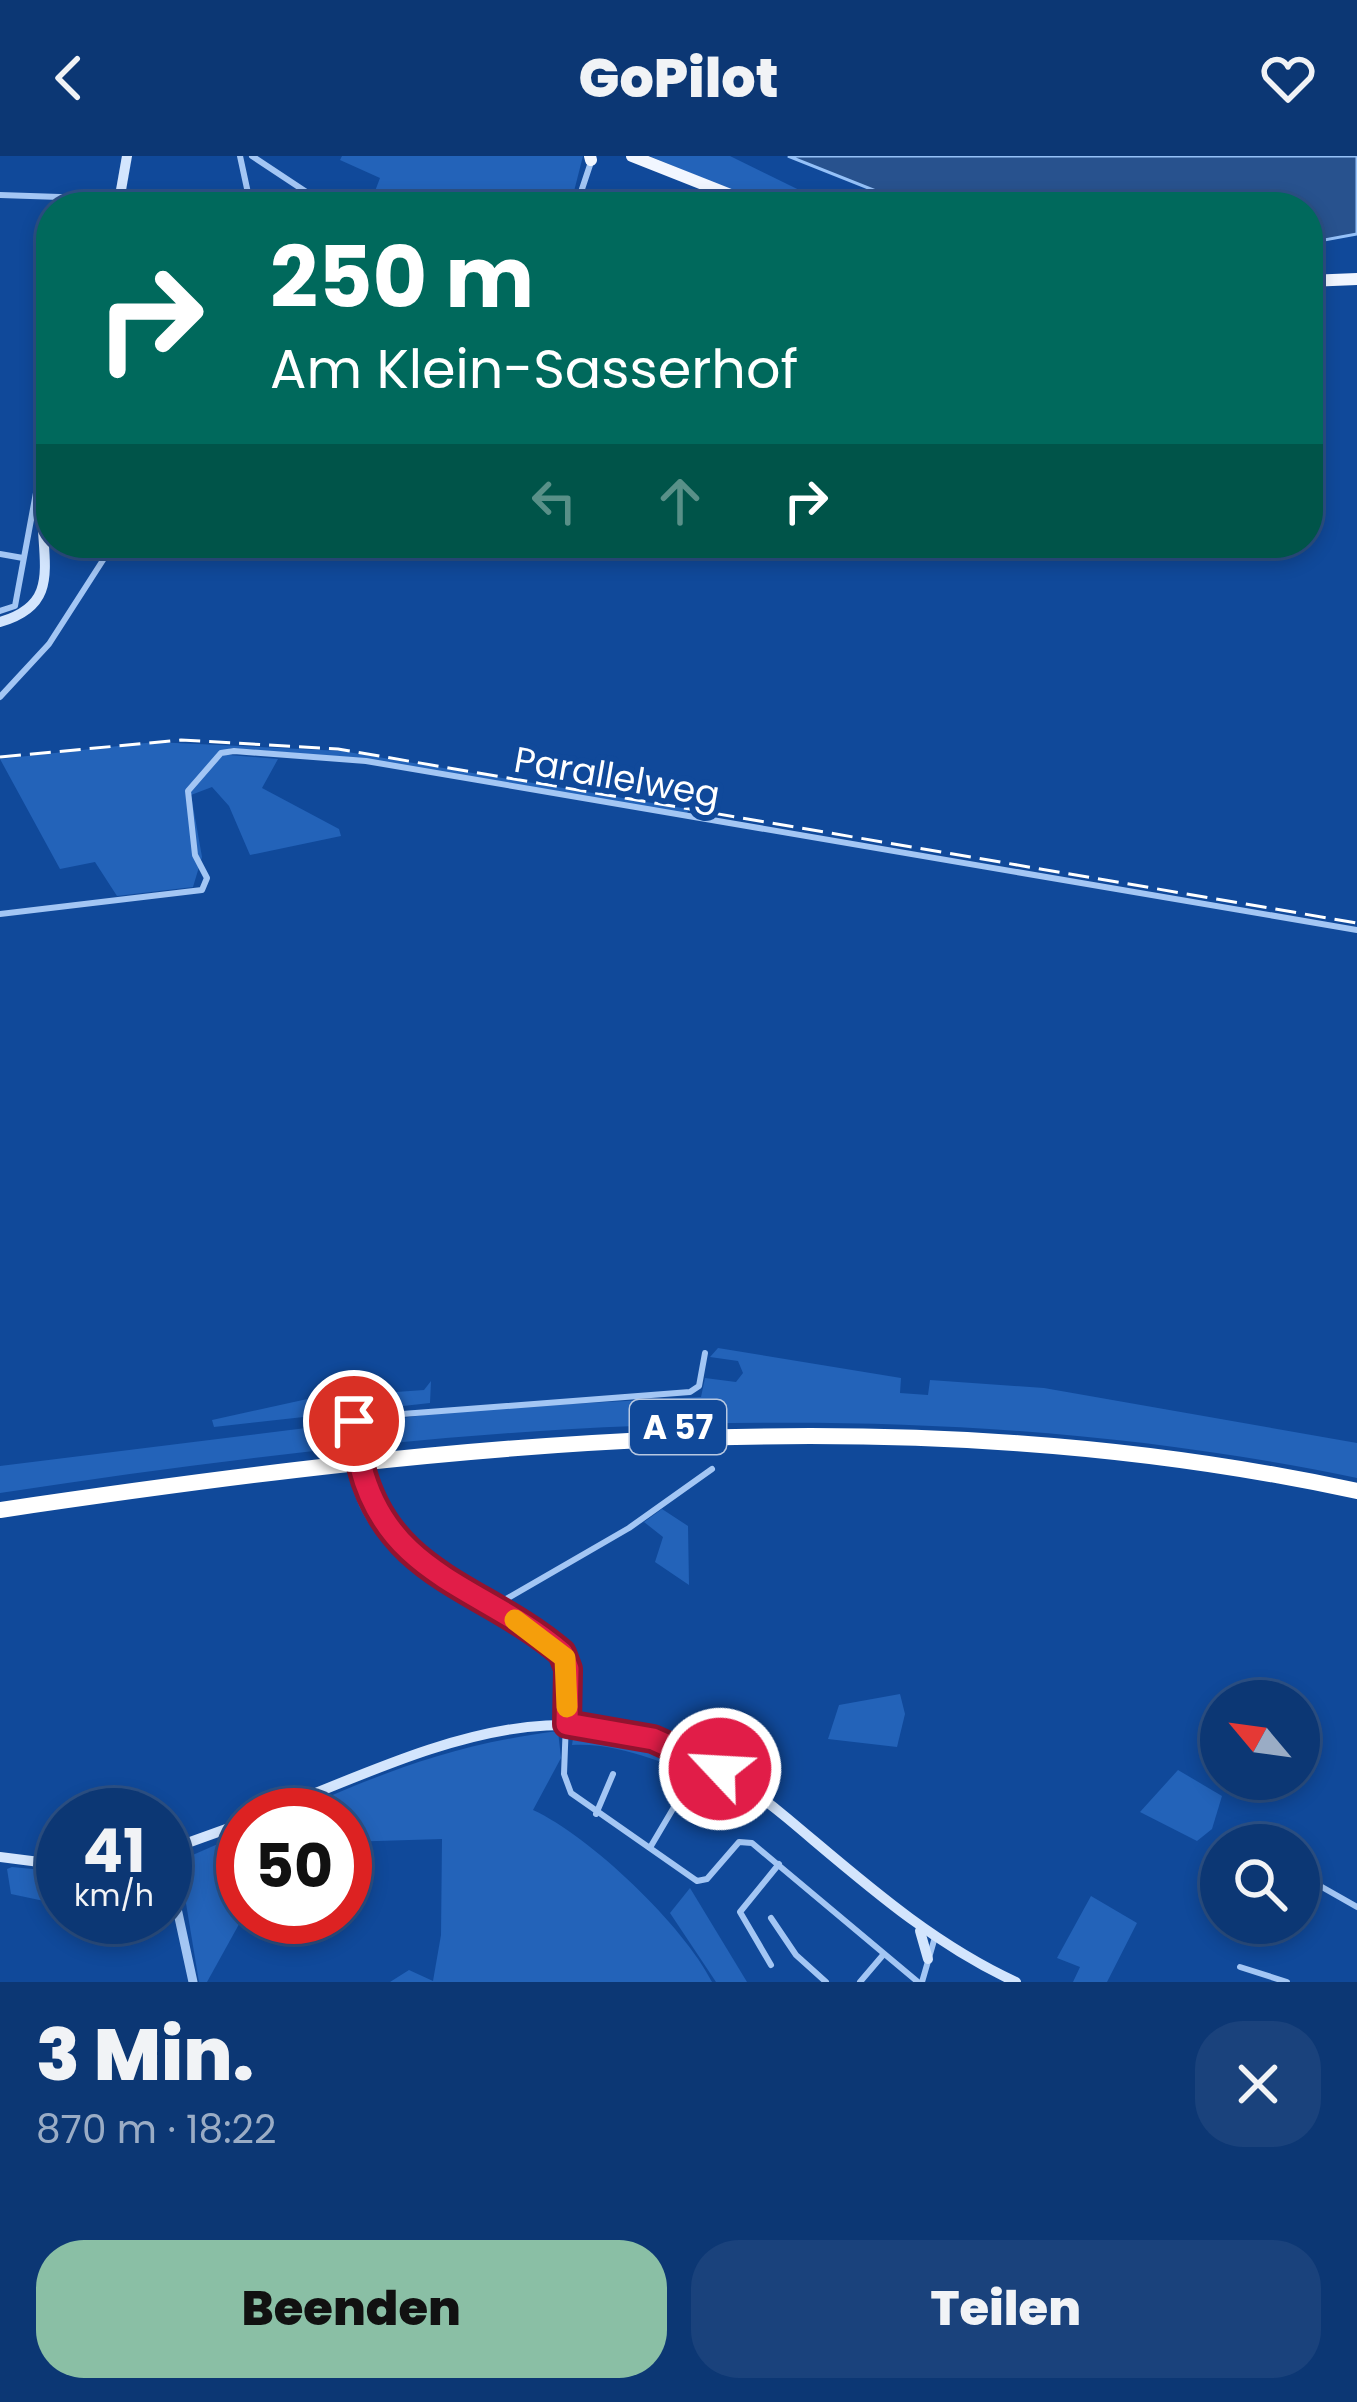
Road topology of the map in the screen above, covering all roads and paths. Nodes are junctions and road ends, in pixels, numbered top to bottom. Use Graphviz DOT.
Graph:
graph roads {
  1 [pos="127,156"];
  2 [pos="240,156"];
  3 [pos="252,156"];
  4 [pos="632,156"];
  5 [pos="592,157"];
  6 [pos="121,192"];
  7 [pos="248,192"];
  8 [pos="306,192"];
  9 [pos="581,192"];
  10 [pos="723,192"];
  11 [pos="0,195"];
  12 [pos="36,195"];
  13 [pos="1357,279"];
  14 [pos="1323,280"];
  15 [pos="36,490"];
  16 [pos="0,554"];
  17 [pos="23,558"];
  18 [pos="45,558"];
  19 [pos="104,558"];
  20 [pos="0,611"];
  21 [pos="0,622"];
  22 [pos="0,697"];
  23 [pos="0,914"];
  24 [pos="1357,930"];
  25 [pos="705,1353"];
  26 [pos="712,1468"];
  27 [pos="1357,1487"];
  28 [pos="0,1506"];
  29 [pos="494,1606"];
  30 [pos="567,1724"];
  31 [pos="613,1774"];
  32 [pos="331,1788"];
  33 [pos="669,1790"];
  34 [pos="596,1814"];
  35 [pos="651,1846"];
  36 [pos="0,1857"];
  37 [pos="36,1862"];
  38 [pos="779,1864"];
  39 [pos="1320,1886"];
  40 [pos="1357,1907"];
  41 [pos="771,1918"];
  42 [pos="915,1923"];
  43 [pos="935,1937"];
  44 [pos="184,1944"];
  45 [pos="884,1955"];
  46 [pos="928,1959"];
  47 [pos="771,1965"];
  48 [pos="1240,1967"];
  49 [pos="864,1981"];
  50 [pos="193,1982"];
  51 [pos="826,1982"];
  52 [pos="920,1982"];
  53 [pos="1016,1982"];
  54 [pos="1287,1982"];
  1 -- 6 [label="main road"];
  2 -- 7 [label="street"];
  3 -- 8 [label="street"];
  4 -- 10 [label="main road"];
  5 -- 9 [label="street"];
  11 -- 12 [label="street"];
  13 -- 14 [label="main road"];
  15 -- 17 [label="street"];
  16 -- 17 [label="street"];
  17 -- 20 [label="street"];
  18 -- 21 [label="main road"];
  19 -- 22 [label="street"];
  23 -- 24 [label="street, Parallelweg"];
  25 -- 29 [label="street, bridge"];
  26 -- 29 [label="street"];
  27 -- 28 [label="highway, A 57"];
  29 -- 30 [label="street"];
  30 -- 32 [label="main road"];
  30 -- 34 [label="street"];
  30 -- 42 [label="main road"];
  31 -- 34 [label="street"];
  33 -- 35 [label="street"];
  34 -- 35 [label="street"];
  35 -- 38 [label="street"];
  36 -- 37 [label="main road"];
  38 -- 45 [label="street"];
  38 -- 47 [label="street"];
  39 -- 40 [label="street"];
  41 -- 51 [label="street"];
  42 -- 43 [label="main road"];
  42 -- 46 [label="main road"];
  43 -- 46 [label="street"];
  43 -- 53 [label="main road"];
  44 -- 50 [label="street"];
  45 -- 49 [label="street"];
  45 -- 52 [label="street"];
  46 -- 52 [label="street"];
  48 -- 54 [label="street"];
}
